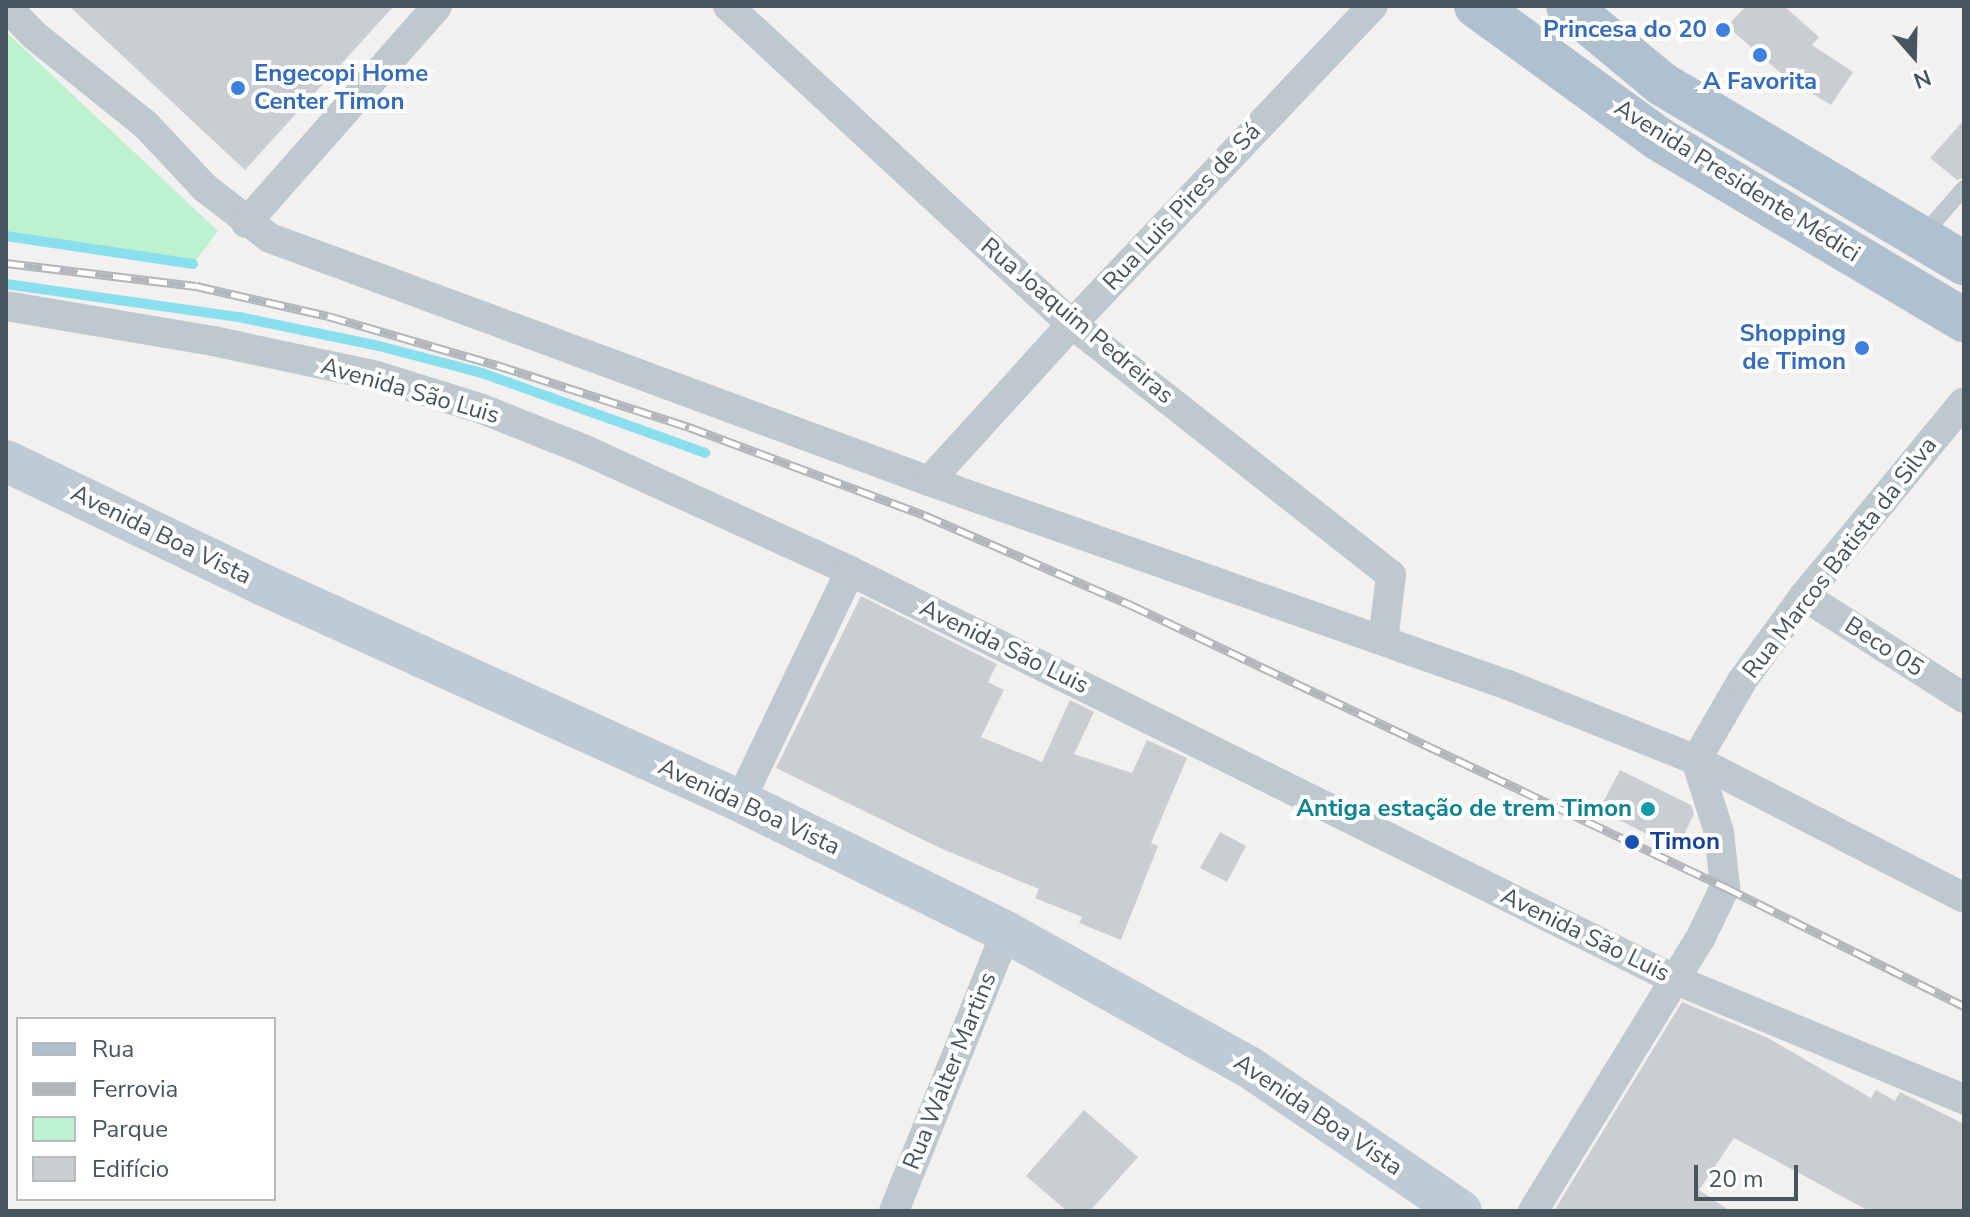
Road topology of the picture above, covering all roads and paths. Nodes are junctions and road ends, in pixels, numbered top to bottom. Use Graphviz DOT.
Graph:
graph roads {
  1 [pos="6,6"];
  2 [pos="437,6"];
  3 [pos="728,6"];
  4 [pos="1373,6"];
  5 [pos="1476,6"];
  6 [pos="1568,6"];
  7 [pos="1964,188"];
  8 [pos="246,223"];
  9 [pos="1921,237"];
  10 [pos="1964,263"];
  11 [pos="6,306"];
  12 [pos="1964,320"];
  13 [pos="1072,324"];
  14 [pos="1964,402"];
  15 [pos="6,461"];
  16 [pos="929,481"];
  17 [pos="850,571"];
  18 [pos="1804,596"];
  19 [pos="1383,641"];
  20 [pos="1964,698"];
  21 [pos="1696,760"];
  22 [pos="740,801"];
  23 [pos="1964,898"];
  24 [pos="1006,932"];
  25 [pos="1676,980"];
  26 [pos="1964,1099"];
  27 [pos="894,1211"];
  28 [pos="1461,1211"];
  29 [pos="1533,1211"];
  1 -- 8 [label="street"];
  2 -- 8 [label="street"];
  3 -- 13 [label="street, Rua Joaquim Pedreiras"];
  4 -- 13 [label="street, Rua Luis Pires de Sá"];
  5 -- 12 [label="main road, Avenida Presidente Médici"];
  6 -- 9 [label="main road, Avenida Presidente Médici"];
  7 -- 9 [label="lane"];
  8 -- 16 [label="street"];
  9 -- 10 [label="main road, Avenida Presidente Médici"];
  11 -- 17 [label="street, Avenida São Luis"];
  13 -- 16 [label="street, Rua Luis Pires de Sá"];
  13 -- 19 [label="street, Rua Joaquim Pedreiras"];
  14 -- 18 [label="street, Rua Marcos Batista da Silva"];
  15 -- 22 [label="street, Avenida Boa Vista"];
  16 -- 19 [label="street"];
  17 -- 22 [label="street"];
  17 -- 25 [label="street, Avenida São Luis"];
  18 -- 20 [label="street, Beco 05"];
  18 -- 21 [label="street, Rua Marcos Batista da Silva"];
  19 -- 21 [label="street"];
  21 -- 23 [label="street"];
  21 -- 25 [label="street"];
  22 -- 24 [label="street, Avenida Boa Vista"];
  24 -- 27 [label="street, Rua Walter Martins"];
  24 -- 28 [label="street, Avenida Boa Vista"];
  25 -- 26 [label="street, Avenida São Luis"];
  25 -- 29 [label="street"];
}
